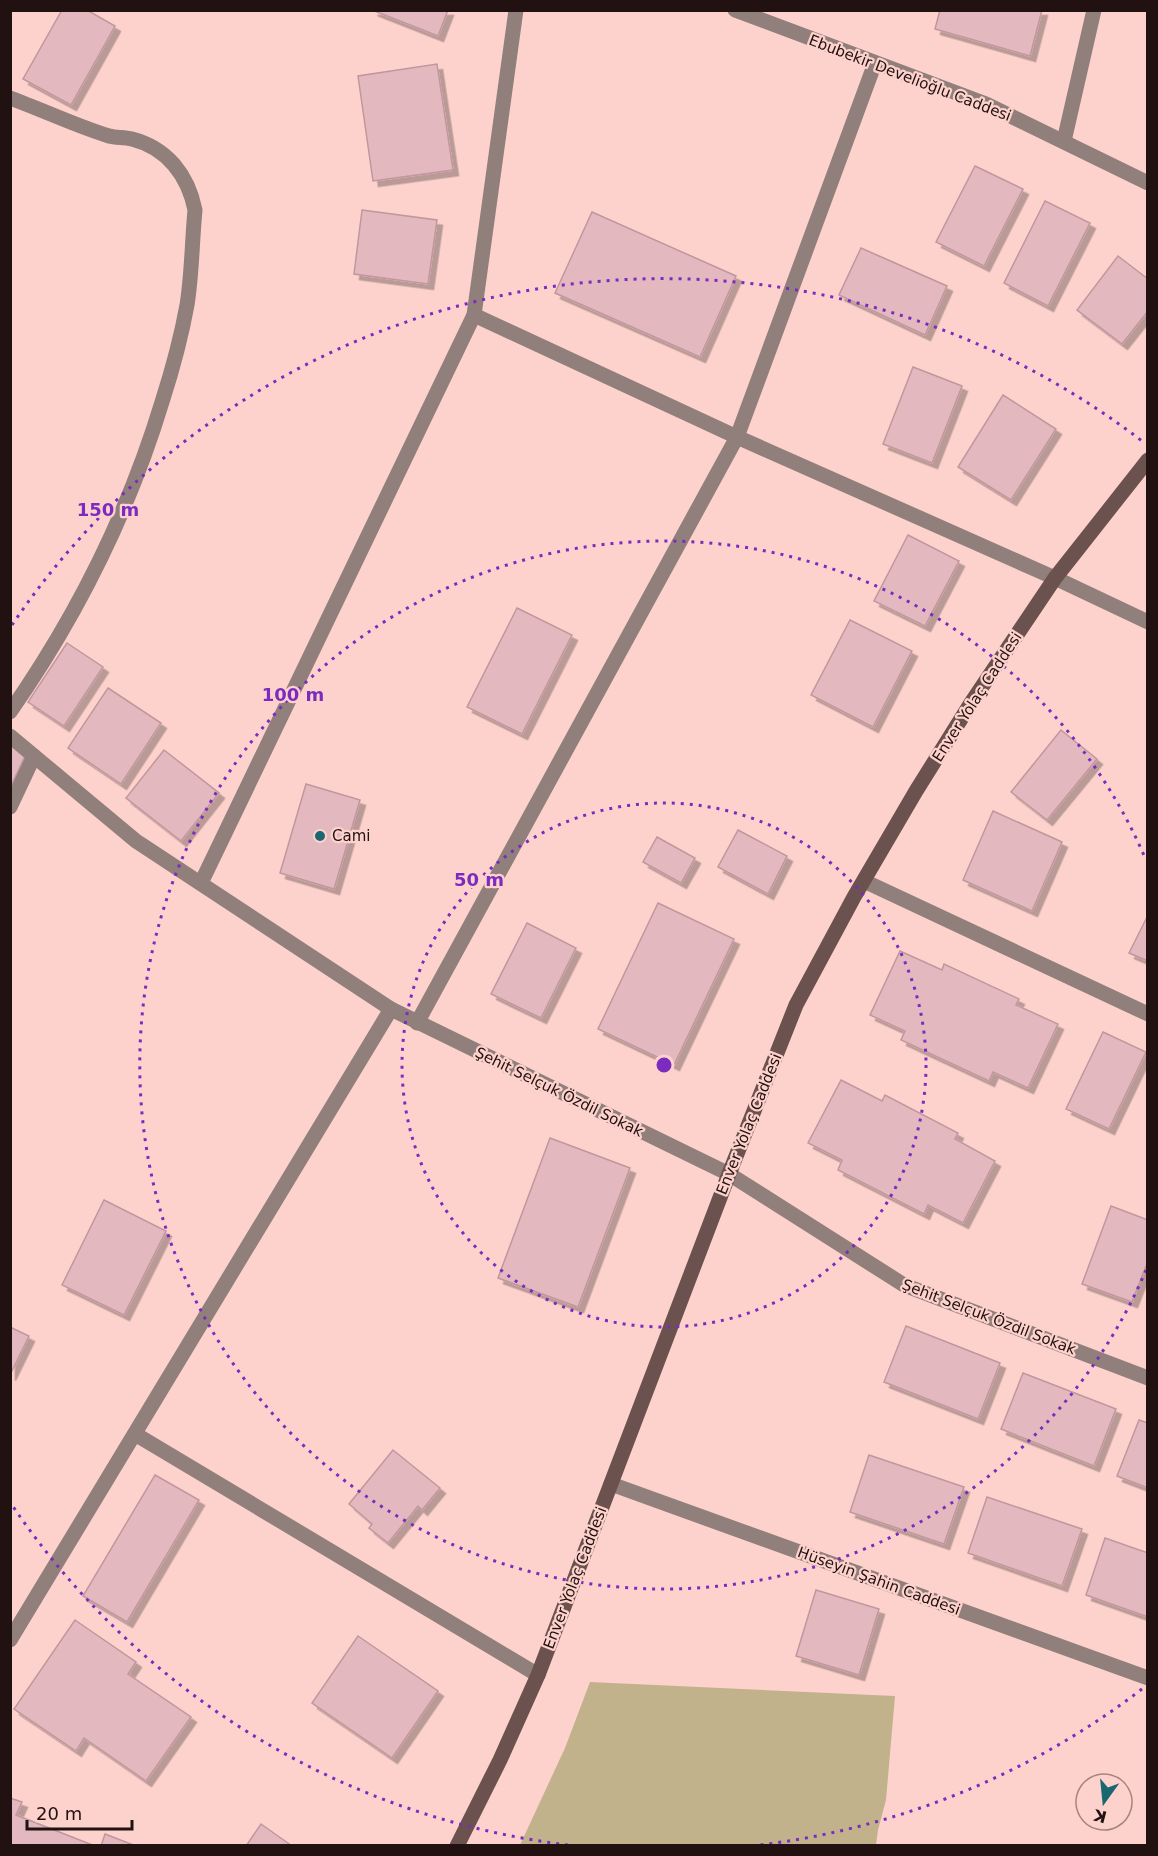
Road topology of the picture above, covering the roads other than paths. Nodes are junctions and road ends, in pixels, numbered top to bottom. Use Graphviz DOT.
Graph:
graph roads {
  1 [pos="516,10"];
  2 [pos="735,10"];
  3 [pos="1094,10"];
  4 [pos="875,63"];
  5 [pos="10,98"];
  6 [pos="1064,141"];
  7 [pos="1148,183"];
  8 [pos="474,315"];
  9 [pos="737,437"];
  10 [pos="1148,460"];
  11 [pos="1055,578"];
  12 [pos="1148,622"];
  13 [pos="10,712"];
  14 [pos="10,736"];
  15 [pos="34,756"];
  16 [pos="10,807"];
  17 [pos="864,881"];
  18 [pos="201,883"];
  19 [pos="391,1010"];
  20 [pos="1148,1014"];
  21 [pos="417,1023"];
  22 [pos="729,1174"];
  23 [pos="1148,1378"];
  24 [pos="135,1434"];
  25 [pos="611,1484"];
  26 [pos="10,1640"];
  27 [pos="538,1675"];
  28 [pos="1148,1678"];
  29 [pos="458,1845"];
  1 -- 8 [label="street"];
  2 -- 4 [label="street, Ebubekir Develioğlu Caddesi"];
  3 -- 6 [label="street"];
  4 -- 6 [label="street, Ebubekir Develioğlu Caddesi"];
  4 -- 9 [label="street"];
  5 -- 13 [label="street"];
  6 -- 7 [label="street, Ebubekir Develioğlu Caddesi"];
  8 -- 9 [label="street"];
  8 -- 18 [label="street"];
  9 -- 11 [label="street"];
  9 -- 21 [label="street"];
  10 -- 11 [label="street, Enver Yolaç Caddesi"];
  11 -- 12 [label="street"];
  11 -- 17 [label="street, Enver Yolaç Caddesi"];
  14 -- 15 [label="street, Şehit Selçuk Özdil Sokak"];
  15 -- 16 [label="street"];
  15 -- 18 [label="street, Şehit Selçuk Özdil Sokak"];
  17 -- 20 [label="street"];
  17 -- 22 [label="street, Enver Yolaç Caddesi"];
  18 -- 19 [label="street, Şehit Selçuk Özdil Sokak"];
  19 -- 21 [label="street, Şehit Selçuk Özdil Sokak"];
  19 -- 24 [label="street"];
  21 -- 22 [label="street, Şehit Selçuk Özdil Sokak"];
  22 -- 23 [label="street, Şehit Selçuk Özdil Sokak"];
  22 -- 25 [label="street, Enver Yolaç Caddesi"];
  24 -- 26 [label="street"];
  24 -- 27 [label="street"];
  25 -- 27 [label="street, Enver Yolaç Caddesi"];
  25 -- 28 [label="street, Hüseyin Şahin Caddesi"];
  27 -- 29 [label="street, Enver Yolaç Caddesi"];
}
